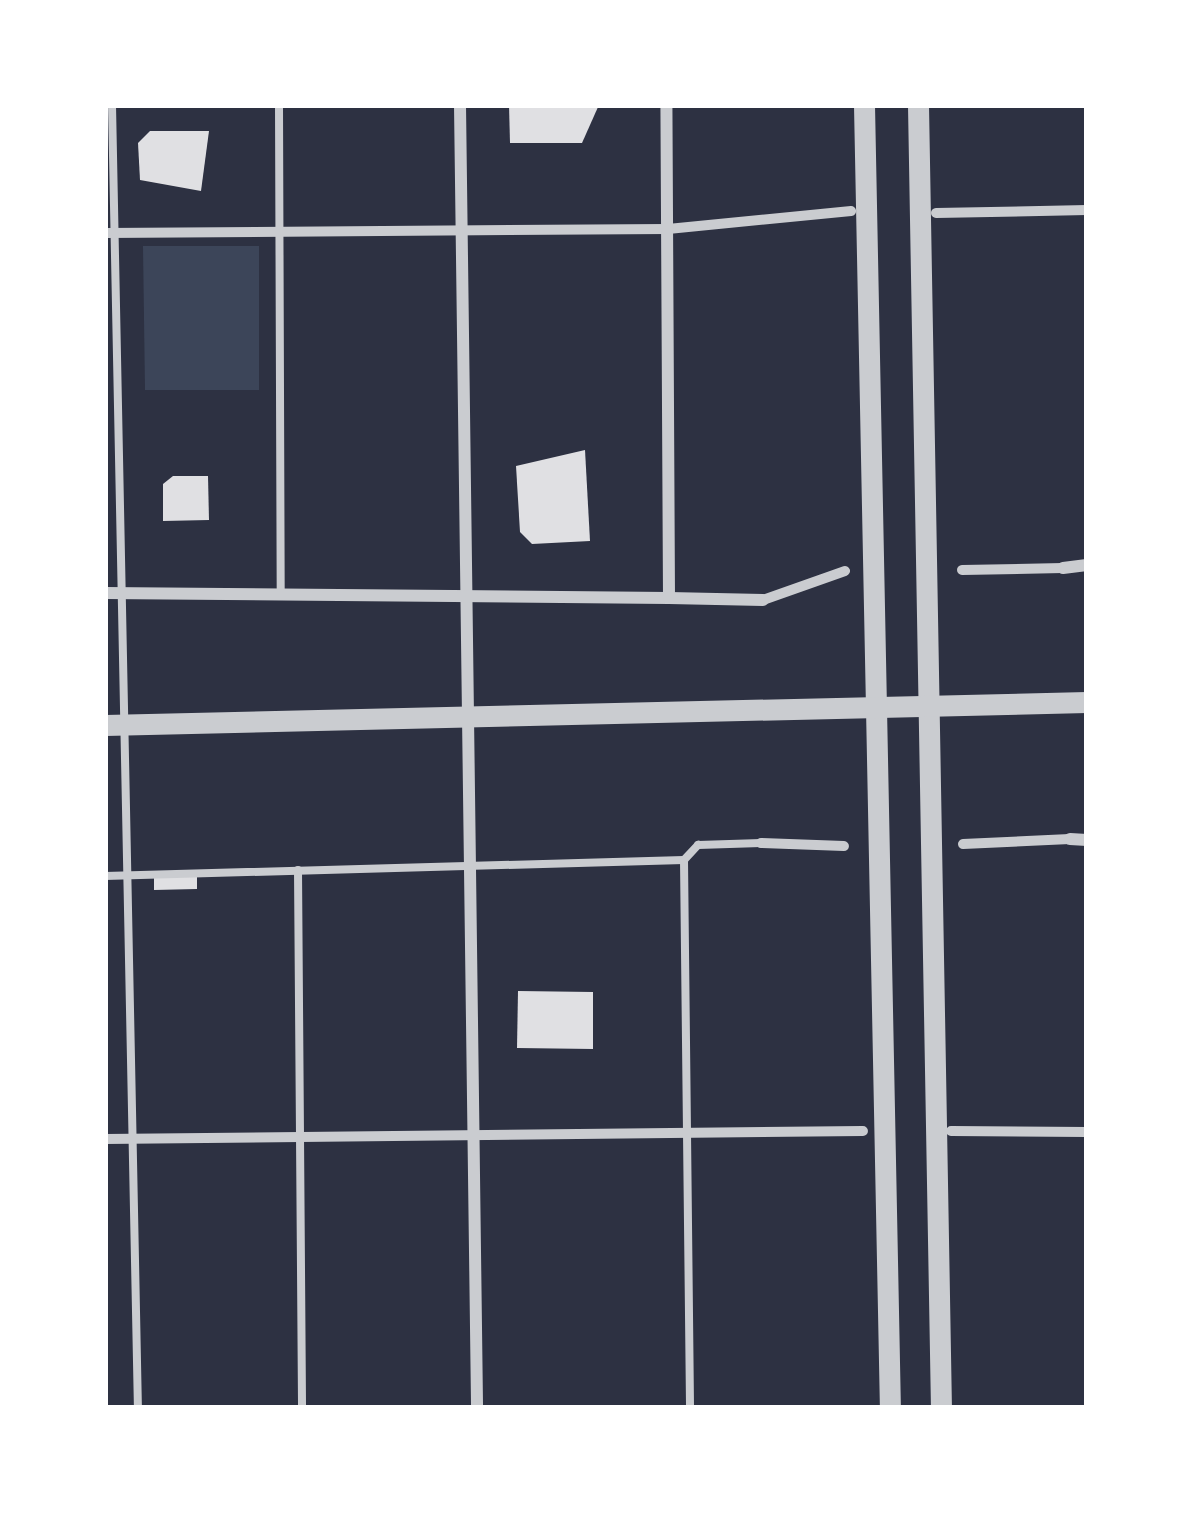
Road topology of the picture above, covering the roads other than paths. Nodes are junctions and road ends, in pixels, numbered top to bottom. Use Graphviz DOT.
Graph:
graph roads {
  1 [pos="112,105"];
  2 [pos="279,105"];
  3 [pos="460,105"];
  4 [pos="665,105"];
  5 [pos="864,105"];
  6 [pos="918,105"];
  7 [pos="1087,210"];
  8 [pos="851,212"];
  9 [pos="936,213"];
  10 [pos="668,229"];
  11 [pos="464,232"];
  12 [pos="109,233"];
  13 [pos="277,233"];
  14 [pos="1087,566"];
  15 [pos="1063,568"];
  16 [pos="962,570"];
  17 [pos="845,571"];
  18 [pos="281,590"];
  19 [pos="112,593"];
  20 [pos="470,594"];
  21 [pos="669,598"];
  22 [pos="764,601"];
  23 [pos="1087,702"];
  24 [pos="928,706"];
  25 [pos="878,708"];
  26 [pos="467,719"];
  27 [pos="112,725"];
  28 [pos="1070,839"];
  29 [pos="1087,840"];
  30 [pos="761,843"];
  31 [pos="963,844"];
  32 [pos="844,846"];
  33 [pos="684,860"];
  34 [pos="470,865"];
  35 [pos="298,870"];
  36 [pos="133,875"];
  37 [pos="105,876"];
  38 [pos="863,1131"];
  39 [pos="951,1131"];
  40 [pos="300,1132"];
  41 [pos="687,1132"];
  42 [pos="1087,1132"];
  43 [pos="474,1137"];
  44 [pos="136,1138"];
  45 [pos="105,1139"];
  46 [pos="138,1408"];
  47 [pos="302,1408"];
  48 [pos="477,1408"];
  49 [pos="690,1408"];
  50 [pos="890,1408"];
  51 [pos="941,1408"];
  1 -- 12 [label="lane"];
  2 -- 13 [label="lane"];
  3 -- 11 [label="street"];
  4 -- 10 [label="street"];
  5 -- 25 [label="street"];
  6 -- 24 [label="street"];
  7 -- 9 [label="street"];
  8 -- 10 [label="street"];
  10 -- 11 [label="street"];
  10 -- 21 [label="street"];
  11 -- 13 [label="street"];
  11 -- 20 [label="street"];
  12 -- 13 [label="street"];
  12 -- 19 [label="lane"];
  13 -- 18 [label="lane"];
  14 -- 15 [label="street"];
  15 -- 16 [label="street"];
  17 -- 22 [label="street"];
  18 -- 19 [label="street"];
  18 -- 20 [label="street"];
  19 -- 27 [label="lane"];
  20 -- 21 [label="street"];
  20 -- 26 [label="street"];
  21 -- 22 [label="street"];
  23 -- 24 [label="street"];
  24 -- 25 [label="street"];
  24 -- 51 [label="street"];
  25 -- 26 [label="street"];
  25 -- 50 [label="street"];
  26 -- 27 [label="street"];
  26 -- 34 [label="street"];
  27 -- 36 [label="lane"];
  28 -- 29 [label="street"];
  28 -- 31 [label="street"];
  30 -- 32 [label="street"];
  30 -- 33 [label="lane"];
  33 -- 34 [label="lane"];
  33 -- 41 [label="lane"];
  34 -- 35 [label="lane"];
  34 -- 43 [label="street"];
  35 -- 36 [label="lane"];
  35 -- 40 [label="lane"];
  36 -- 37 [label="lane"];
  36 -- 44 [label="lane"];
  38 -- 41 [label="street"];
  39 -- 42 [label="street"];
  40 -- 43 [label="street"];
  40 -- 44 [label="street"];
  40 -- 47 [label="lane"];
  41 -- 43 [label="street"];
  41 -- 49 [label="lane"];
  43 -- 48 [label="street"];
  44 -- 45 [label="street"];
  44 -- 46 [label="lane"];
}
